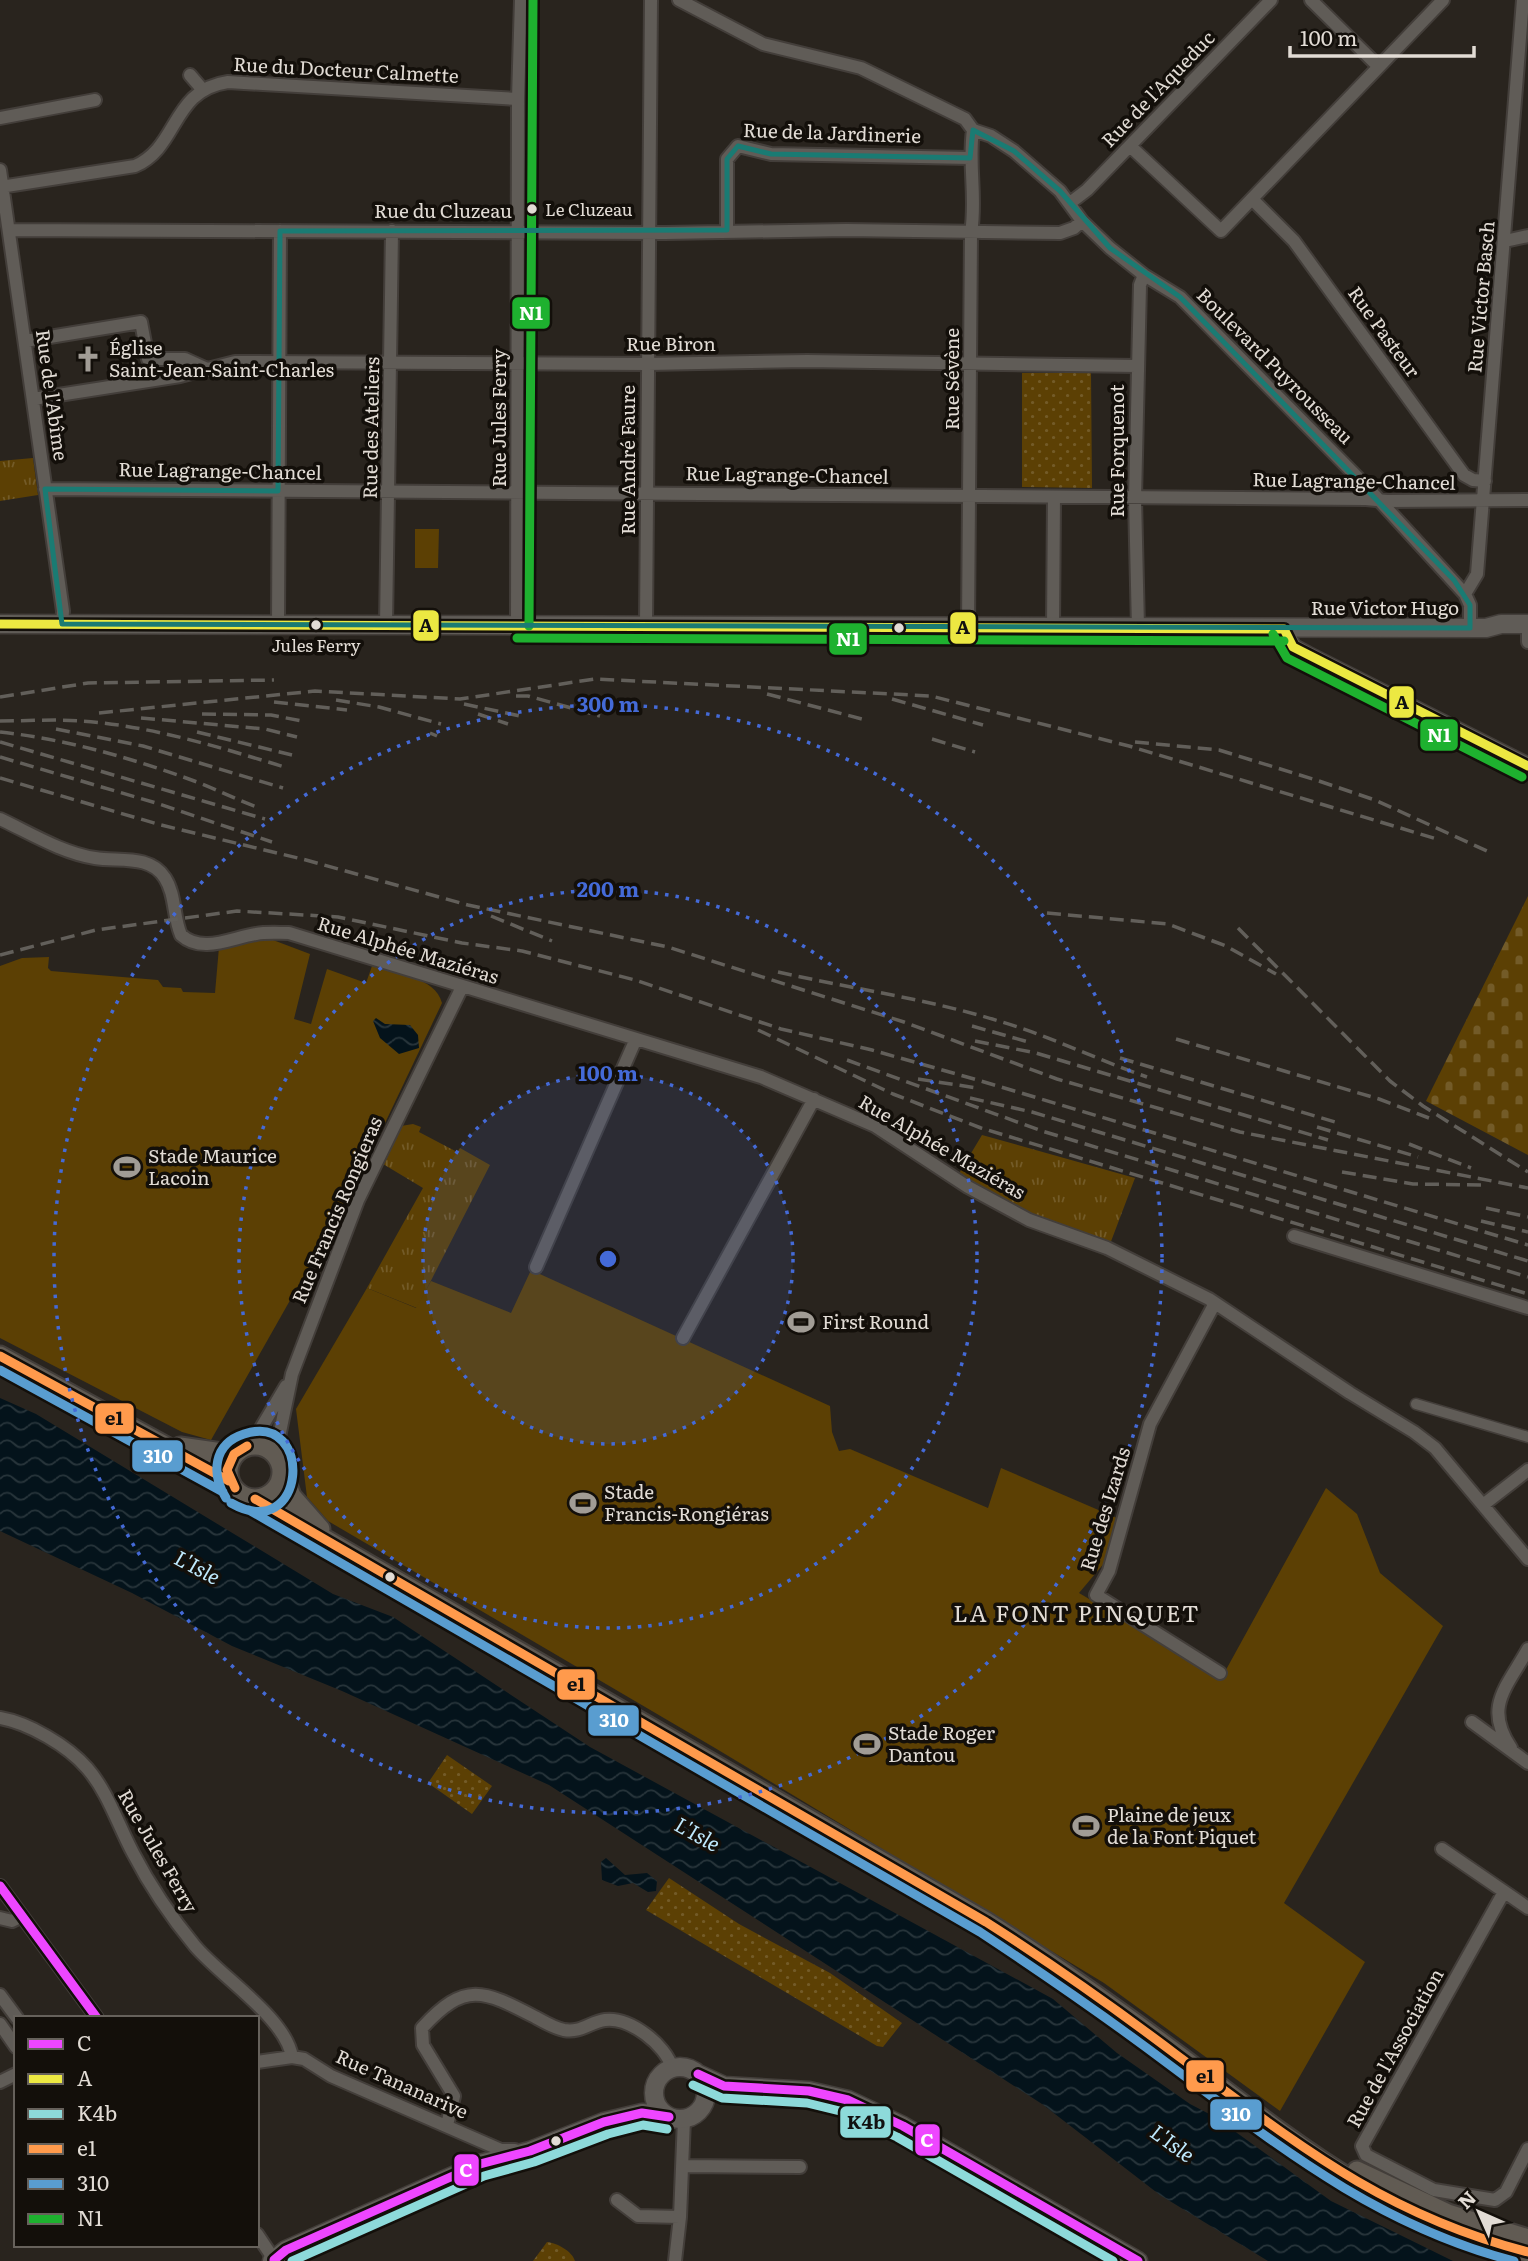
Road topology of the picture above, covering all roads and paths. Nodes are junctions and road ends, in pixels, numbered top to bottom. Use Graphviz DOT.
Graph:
graph roads {
  1 [pos="521,0"];
  2 [pos="651,0"];
  3 [pos="679,0"];
  4 [pos="1271,0"];
  5 [pos="1311,0"];
  6 [pos="1443,0"];
  7 [pos="1523,0"];
  8 [pos="1378,66"];
  9 [pos="190,75"];
  10 [pos="202,89"];
  11 [pos="518,99"];
  12 [pos="95,100"];
  13 [pos="0,115"];
  14 [pos="973,130"];
  15 [pos="1130,146"];
  16 [pos="970,158"];
  17 [pos="0,170"];
  18 [pos="1,187"];
  19 [pos="1252,199"];
  20 [pos="1070,203"];
  21 [pos="1082,220"];
  22 [pos="10,230"];
  23 [pos="518,230"];
  24 [pos="727,230"];
  25 [pos="280,231"];
  26 [pos="393,231"];
  27 [pos="650,233"];
  28 [pos="971,233"];
  29 [pos="1528,236"];
  30 [pos="1505,241"];
  31 [pos="1144,275"];
  32 [pos="25,341"];
  33 [pos="392,360"];
  34 [pos="279,361"];
  35 [pos="519,362"];
  36 [pos="648,364"];
  37 [pos="971,365"];
  38 [pos="1137,366"];
  39 [pos="207,369"];
  40 [pos="33,399"];
  41 [pos="1485,481"];
  42 [pos="45,489"];
  43 [pos="278,492"];
  44 [pos="388,492"];
  45 [pos="518,493"];
  46 [pos="647,493"];
  47 [pos="971,495"];
  48 [pos="1054,497"];
  49 [pos="1135,498"];
  50 [pos="1377,500"];
  51 [pos="1483,500"];
  52 [pos="1528,500"];
  53 [pos="1465,594"];
  54 [pos="0,624"];
  55 [pos="62,624"];
  56 [pos="278,625"];
  57 [pos="386,625"];
  58 [pos="517,626"];
  59 [pos="646,626"];
  60 [pos="968,628"];
  61 [pos="1138,628"];
  62 [pos="1478,628"];
  63 [pos="1053,629"];
  64 [pos="1284,629"];
  65 [pos="1528,633"];
  66 [pos="1528,765"];
  67 [pos="0,819"];
  68 [pos="462,987"];
  69 [pos="635,1041"];
  70 [pos="814,1099"];
  71 [pos="1294,1236"];
  72 [pos="536,1267"];
  73 [pos="1215,1303"];
  74 [pos="1528,1308"];
  75 [pos="682,1339"];
  76 [pos="0,1356"];
  77 [pos="292,1374"];
  78 [pos="1416,1404"];
  79 [pos="1528,1437"];
  80 [pos="150,1439"];
  81 [pos="241,1449"];
  82 [pos="281,1465"];
  83 [pos="1528,1469"];
  84 [pos="229,1481"];
  85 [pos="254,1499"];
  86 [pos="1483,1505"];
  87 [pos="351,1554"];
  88 [pos="1528,1559"];
  89 [pos="1528,1649"];
  90 [pos="1220,1673"];
  91 [pos="0,1718"];
  92 [pos="1472,1722"];
  93 [pos="1511,1748"];
  94 [pos="1528,1763"];
  95 [pos="1443,1849"];
  96 [pos="0,1886"];
  97 [pos="1504,1892"];
  98 [pos="1528,1908"];
  99 [pos="22,1916"];
  100 [pos="0,1918"];
  101 [pos="0,1995"];
  102 [pos="16,2016"];
  103 [pos="96,2016"];
  104 [pos="0,2024"];
  105 [pos="14,2044"];
  106 [pos="292,2057"];
  107 [pos="259,2062"];
  108 [pos="672,2068"];
  109 [pos="698,2074"];
  110 [pos="1209,2079"];
  111 [pos="654,2087"];
  112 [pos="793,2090"];
  113 [pos="684,2115"];
  114 [pos="604,2122"];
  115 [pos="447,2125"];
  116 [pos="1528,2148"];
  117 [pos="530,2151"];
  118 [pos="683,2166"];
  119 [pos="800,2167"];
  120 [pos="617,2200"];
  121 [pos="680,2217"];
  122 [pos="259,2237"];
  123 [pos="1528,2239"];
  124 [pos="1528,2252"];
  125 [pos="274,2261"];
  126 [pos="675,2261"];
  127 [pos="1138,2261"];
  1 -- 11 [label="street, Rue Jules Ferry"];
  2 -- 27 [label="street, Rue André Faure"];
  3 -- 14 [label="street, Boulevard Puyrousseau"];
  4 -- 15 [label="street, Rue de l'Aqueduc"];
  5 -- 8 [label="street"];
  6 -- 8 [label="street"];
  7 -- 30 [label="street, Rue Victor Basch"];
  8 -- 19 [label="street"];
  9 -- 10 [label="street"];
  10 -- 11 [label="street, Rue du Docteur Calmette"];
  10 -- 18 [label="street"];
  11 -- 23 [label="street, Rue Jules Ferry"];
  12 -- 13 [label="street"];
  14 -- 16 [label="street, Rue Sévène"];
  14 -- 20 [label="street, Boulevard Puyrousseau"];
  15 -- 19 [label="street"];
  15 -- 20 [label="street, Rue de l'Aqueduc"];
  16 -- 24 [label="street, Rue de la Jardinerie"];
  16 -- 28 [label="street, Rue Sévène"];
  17 -- 18 [label="street, Rue de l'Abîme"];
  18 -- 22 [label="street, Rue de l'Abîme"];
  19 -- 41 [label="street, Rue Pasteur"];
  20 -- 21 [label="street, Boulevard Puyrousseau"];
  21 -- 28 [label="street, Rue du Cluzeau"];
  21 -- 31 [label="street, Boulevard Puyrousseau"];
  22 -- 25 [label="street, Rue du Cluzeau"];
  22 -- 32 [label="street, Rue de l'Abîme"];
  23 -- 26 [label="street, Rue du Cluzeau"];
  23 -- 27 [label="street, Rue du Cluzeau"];
  23 -- 35 [label="street, Rue Jules Ferry"];
  24 -- 27 [label="street, Rue du Cluzeau"];
  24 -- 28 [label="street, Rue du Cluzeau"];
  25 -- 26 [label="street, Rue du Cluzeau"];
  25 -- 34 [label="street"];
  26 -- 33 [label="street, Rue des Ateliers"];
  27 -- 36 [label="street, Rue André Faure"];
  28 -- 37 [label="street, Rue Sévène"];
  29 -- 30 [label="street"];
  30 -- 41 [label="street, Rue Victor Basch"];
  31 -- 38 [label="street, Rue Forquenot"];
  31 -- 50 [label="street, Boulevard Puyrousseau"];
  32 -- 39 [label="street, Rue Biron"];
  32 -- 40 [label="street, Rue de l'Abîme"];
  33 -- 34 [label="street, Rue Biron"];
  33 -- 35 [label="street, Rue Biron"];
  33 -- 44 [label="street, Rue des Ateliers"];
  34 -- 39 [label="street, Rue Biron"];
  34 -- 43 [label="street"];
  35 -- 36 [label="street, Rue Biron"];
  35 -- 45 [label="street, Rue Jules Ferry"];
  36 -- 37 [label="street, Rue Biron"];
  36 -- 46 [label="street, Rue André Faure"];
  37 -- 38 [label="street, Rue Biron"];
  37 -- 47 [label="street, Rue Sévène"];
  38 -- 49 [label="street, Rue Forquenot"];
  39 -- 40 [label="street, Rue Biron"];
  40 -- 42 [label="street, Rue de l'Abîme"];
  41 -- 51 [label="street, Rue Victor Basch"];
  42 -- 43 [label="street, Rue Lagrange-Chancel"];
  42 -- 55 [label="street, Rue de l'Abîme"];
  43 -- 44 [label="street, Rue Lagrange-Chancel"];
  43 -- 56 [label="street"];
  44 -- 45 [label="street, Rue Lagrange-Chancel"];
  44 -- 57 [label="street, Rue des Ateliers"];
  45 -- 46 [label="street, Rue Lagrange-Chancel"];
  45 -- 58 [label="street, Rue Jules Ferry"];
  46 -- 47 [label="street, Rue Lagrange-Chancel"];
  46 -- 59 [label="street, Rue André Faure"];
  47 -- 48 [label="street, Rue Lagrange-Chancel"];
  47 -- 60 [label="street, Rue Sévène"];
  48 -- 49 [label="street, Rue Lagrange-Chancel"];
  48 -- 63 [label="street"];
  49 -- 50 [label="street, Rue Lagrange-Chancel"];
  49 -- 61 [label="street, Rue Forquenot"];
  50 -- 51 [label="street, Rue Lagrange-Chancel"];
  50 -- 53 [label="street, Boulevard Puyrousseau"];
  51 -- 52 [label="street, Rue Lagrange-Chancel"];
  51 -- 53 [label="street, Rue Victor Basch"];
  53 -- 62 [label="street"];
  54 -- 55 [label="main road, Rue Victor Hugo"];
  55 -- 56 [label="main road, Rue Victor Hugo"];
  56 -- 57 [label="main road, Rue Victor Hugo"];
  57 -- 58 [label="main road, Rue Victor Hugo"];
  58 -- 59 [label="main road, Rue Victor Hugo"];
  59 -- 60 [label="main road, Rue Victor Hugo"];
  60 -- 63 [label="main road, Rue Victor Hugo"];
  61 -- 63 [label="main road, Rue Victor Hugo"];
  61 -- 64 [label="main road, Rue Victor Hugo"];
  62 -- 64 [label="main road, Rue Victor Hugo"];
  62 -- 65 [label="main road, Rue Victor Hugo"];
  64 -- 66 [label="street"];
  67 -- 68 [label="street, Rue Alphée Maziéras"];
  68 -- 69 [label="street, Rue Alphée Maziéras"];
  68 -- 77 [label="street, Rue Francis Rongieras"];
  69 -- 70 [label="street, Rue Alphée Maziéras"];
  69 -- 72 [label="street"];
  70 -- 73 [label="street, Rue Alphée Maziéras"];
  70 -- 75 [label="street"];
  71 -- 74 [label="street"];
  73 -- 86 [label="street, Rue Alphée Maziéras"];
  73 -- 90 [label="street, Rue des Izards"];
  76 -- 80 [label="main road"];
  77 -- 81 [label="street"];
  77 -- 82 [label="street, Rue Francis Rongieras"];
  78 -- 79 [label="street"];
  80 -- 81 [label="main road"];
  80 -- 84 [label="main road"];
  81 -- 82 [label="main road"];
  81 -- 84 [label="main road"];
  82 -- 85 [label="main road"];
  82 -- 87 [label="main road"];
  83 -- 86 [label="street"];
  84 -- 85 [label="main road"];
  85 -- 87 [label="main road"];
  86 -- 88 [label="street, Rue Alphée Maziéras"];
  87 -- 110 [label="main road"];
  89 -- 93 [label="street"];
  91 -- 106 [label="street, Rue Jules Ferry"];
  92 -- 93 [label="street"];
  93 -- 94 [label="street"];
  95 -- 97 [label="street"];
  96 -- 99 [label="street"];
  97 -- 98 [label="street"];
  97 -- 116 [label="street, Rue de l'Association"];
  99 -- 100 [label="street"];
  99 -- 103 [label="street"];
  101 -- 102 [label="street"];
  104 -- 105 [label="street"];
  106 -- 107 [label="street"];
  106 -- 115 [label="street, Rue Tananarive"];
  108 -- 109 [label="main road"];
  108 -- 111 [label="main road"];
  108 -- 115 [label="street"];
  109 -- 112 [label="main road"];
  109 -- 113 [label="main road"];
  110 -- 123 [label="main road"];
  110 -- 124 [label="main road"];
  111 -- 113 [label="main road"];
  111 -- 114 [label="main road"];
  112 -- 113 [label="main road"];
  112 -- 127 [label="main road"];
  113 -- 114 [label="main road"];
  113 -- 118 [label="street"];
  114 -- 117 [label="main road"];
  115 -- 117 [label="street, Rue Tananarive"];
  117 -- 125 [label="main road"];
  118 -- 119 [label="street"];
  118 -- 121 [label="street"];
  120 -- 121 [label="street"];
  121 -- 126 [label="street"];
  122 -- 125 [label="street"];
}
